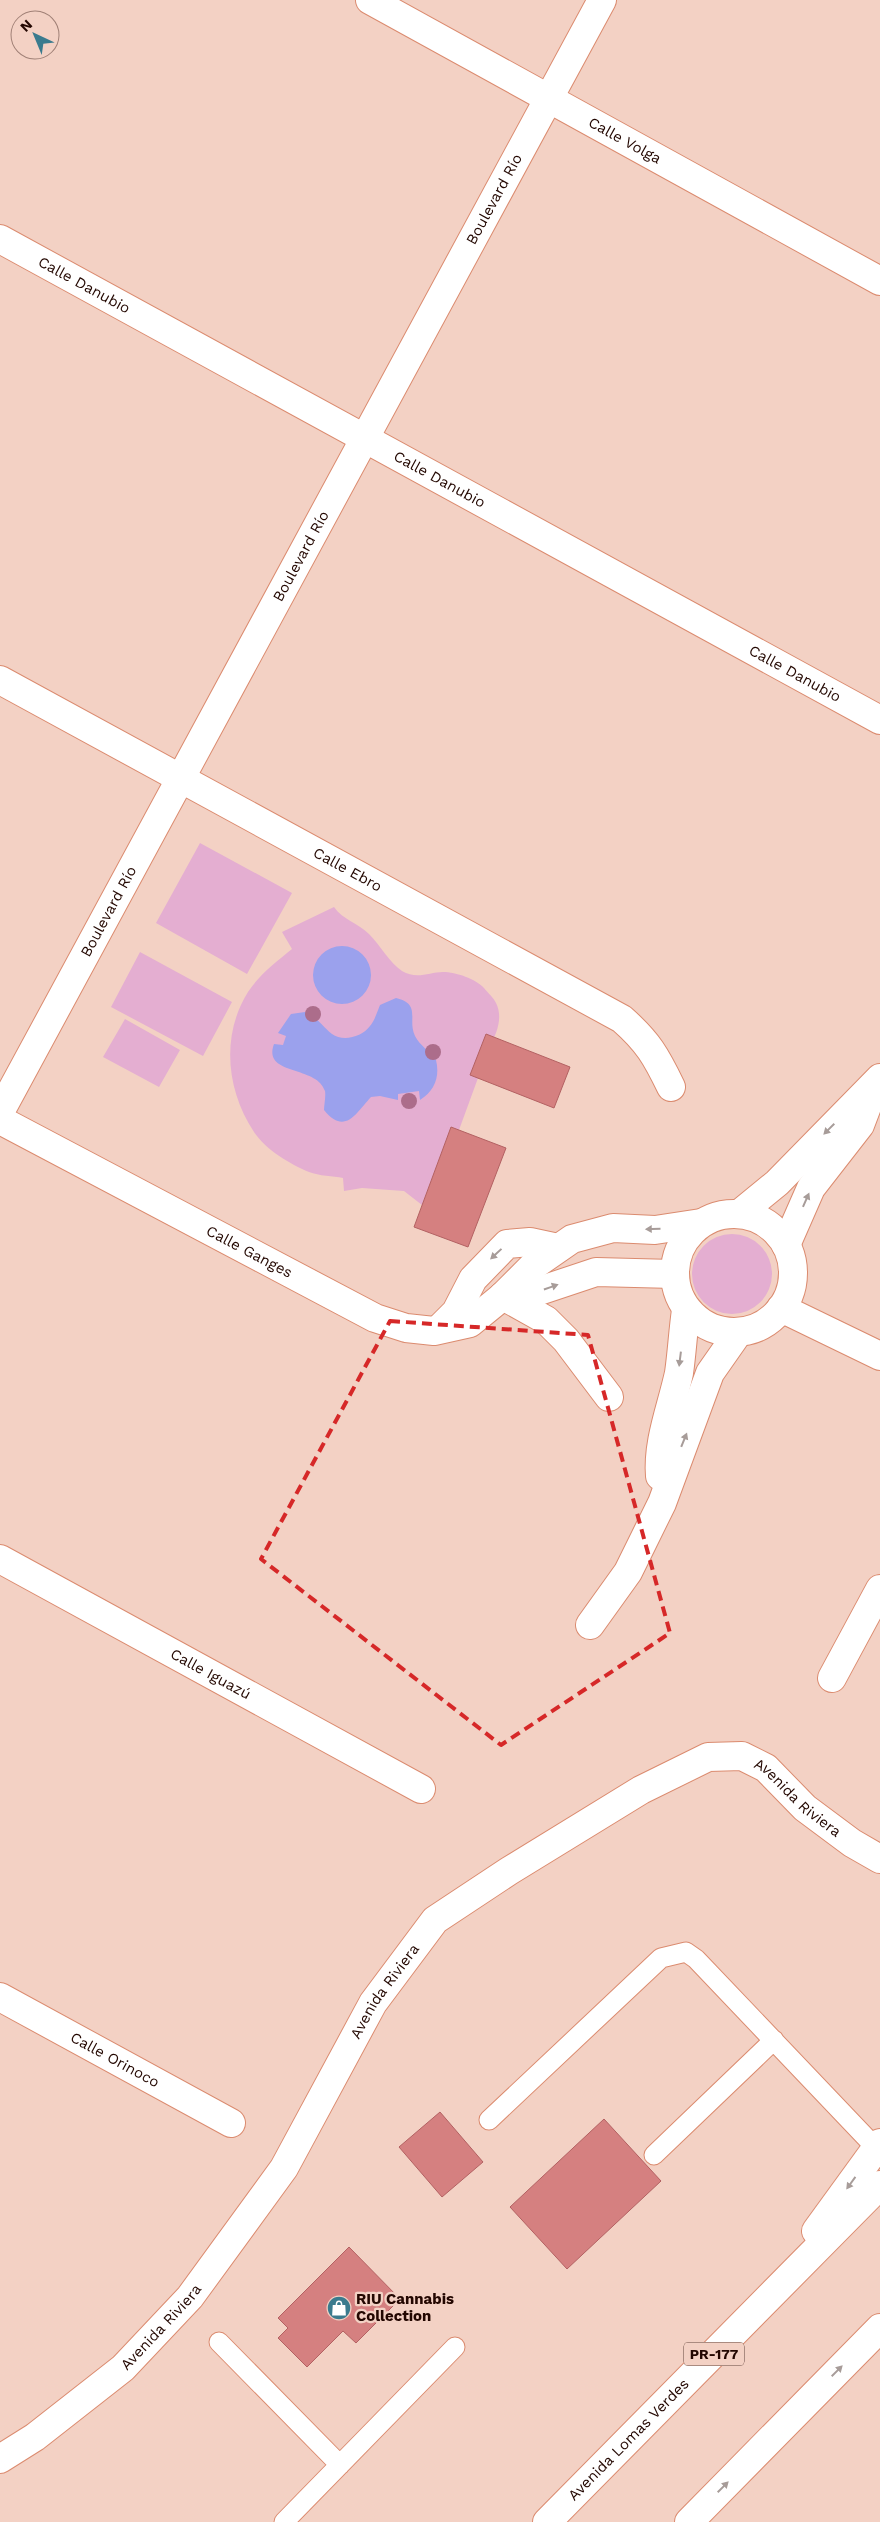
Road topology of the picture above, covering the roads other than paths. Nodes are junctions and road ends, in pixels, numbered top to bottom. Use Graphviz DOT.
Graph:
graph roads {
  1 [pos="370,0"];
  2 [pos="602,0"];
  3 [pos="548,99"];
  4 [pos="0,239"];
  5 [pos="880,281"];
  6 [pos="364,439"];
  7 [pos="0,680"];
  8 [pos="880,720"];
  9 [pos="180,779"];
  10 [pos="878,1080"];
  11 [pos="670,1087"];
  12 [pos="0,1112"];
  13 [pos="0,1120"];
  14 [pos="739,1214"];
  15 [pos="701,1223"];
  16 [pos="786,1244"];
  17 [pos="558,1248"];
  18 [pos="674,1274"];
  19 [pos="504,1296"];
  20 [pos="782,1308"];
  21 [pos="686,1310"];
  22 [pos="440,1329"];
  23 [pos="738,1333"];
  24 [pos="880,1356"];
  25 [pos="609,1397"];
  26 [pos="662,1503"];
  27 [pos="0,1559"];
  28 [pos="880,1589"];
  29 [pos="590,1625"];
  30 [pos="832,1678"];
  31 [pos="421,1789"];
  32 [pos="880,1859"];
  33 [pos="0,1997"];
  34 [pos="774,2040"];
  35 [pos="489,2120"];
  36 [pos="231,2123"];
  37 [pos="878,2146"];
  38 [pos="654,2155"];
  39 [pos="880,2185"];
  40 [pos="760,2307"];
  41 [pos="880,2328"];
  42 [pos="219,2342"];
  43 [pos="455,2347"];
  44 [pos="0,2459"];
  45 [pos="340,2465"];
  46 [pos="284,2522"];
  47 [pos="547,2522"];
  48 [pos="689,2522"];
  1 -- 3 [label="main road, Calle Volga"];
  2 -- 3 [label="main road, Boulevard Río"];
  3 -- 5 [label="main road, Calle Volga"];
  3 -- 6 [label="main road, Boulevard Río"];
  4 -- 6 [label="main road, Calle Danubio"];
  6 -- 8 [label="main road, Calle Danubio"];
  6 -- 9 [label="main road, Boulevard Río"];
  7 -- 9 [label="main road, Calle Ebro"];
  9 -- 11 [label="main road, Calle Ebro"];
  9 -- 12 [label="main road, Boulevard Río"];
  10 -- 14 [label="main road, one-way"];
  16 -- 10 [label="main road, one-way"];
  13 -- 22 [label="main road, Calle Ganges"];
  14 -- 15 [label="main road"];
  14 -- 16 [label="main road"];
  15 -- 17 [label="main road, Calle Ganges, one-way"];
  15 -- 18 [label="main road"];
  16 -- 20 [label="main road"];
  17 -- 19 [label="main road, Calle Ganges"];
  17 -- 22 [label="main road, one-way"];
  19 -- 18 [label="main road, one-way"];
  18 -- 21 [label="main road"];
  19 -- 22 [label="main road, Calle Ganges"];
  19 -- 25 [label="main road"];
  20 -- 23 [label="main road"];
  20 -- 24 [label="main road"];
  21 -- 23 [label="main road"];
  21 -- 26 [label="main road, one-way"];
  26 -- 23 [label="main road, one-way"];
  26 -- 29 [label="main road"];
  27 -- 31 [label="main road, Calle Iguazú"];
  28 -- 30 [label="main road"];
  32 -- 44 [label="main road, Avenida Riviera"];
  33 -- 36 [label="main road, Calle Orinoco"];
  34 -- 35 [label="lane"];
  34 -- 37 [label="lane"];
  34 -- 38 [label="lane"];
  37 -- 40 [label="main road, one-way"];
  39 -- 40 [label="main road, Avenida Lomas Verdes / PR-177"];
  40 -- 47 [label="main road, Avenida Lomas Verdes / PR-177"];
  48 -- 41 [label="main road, one-way"];
  42 -- 45 [label="lane"];
  43 -- 45 [label="lane"];
  45 -- 46 [label="lane"];
}
